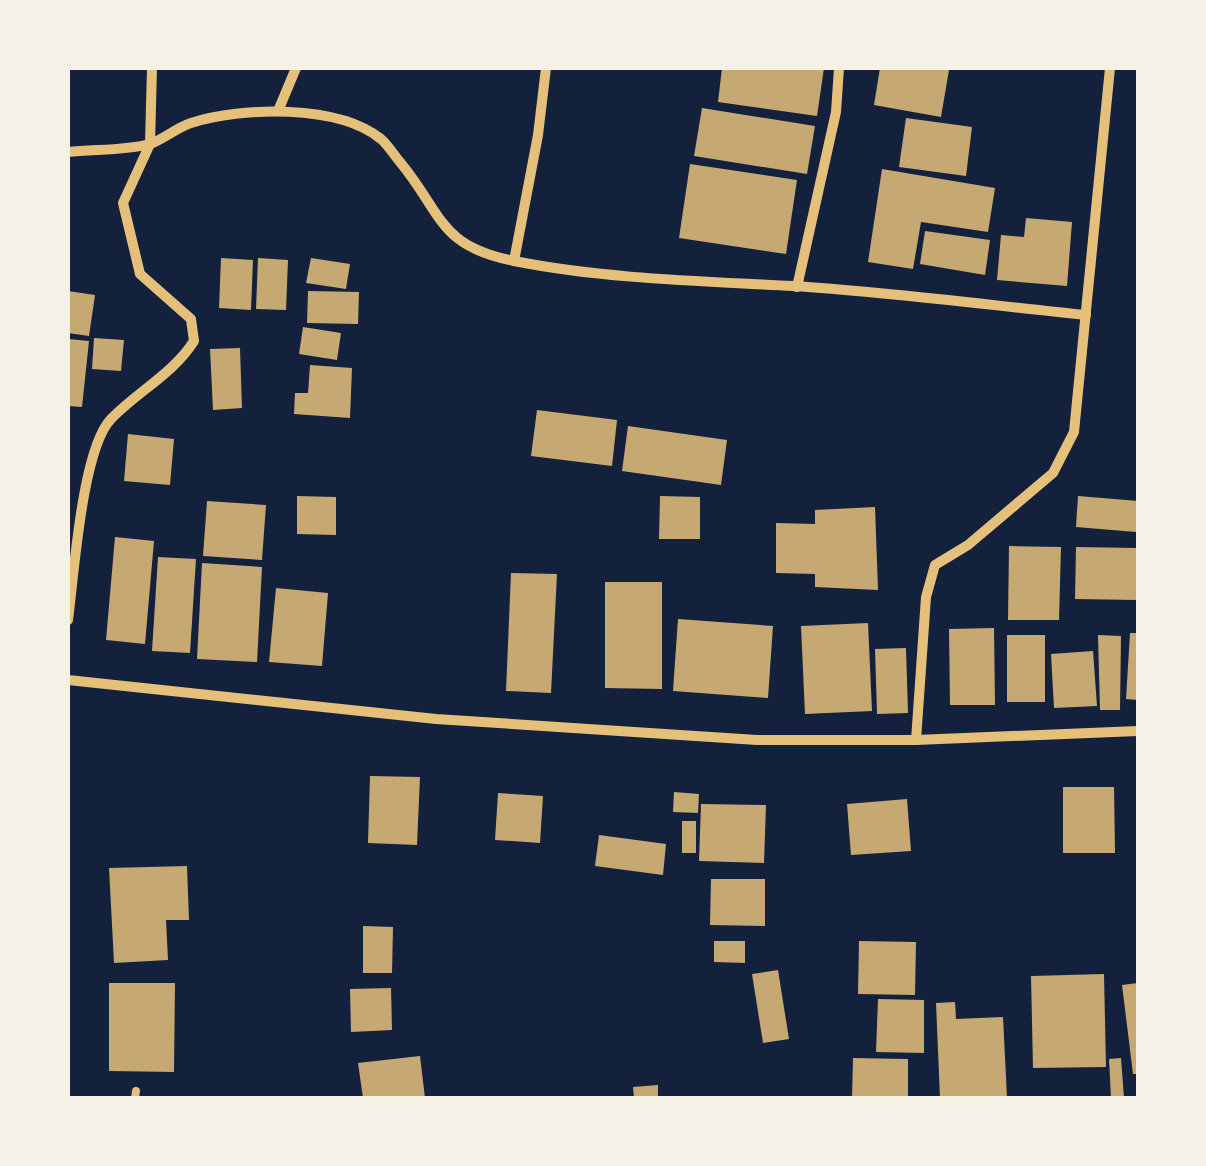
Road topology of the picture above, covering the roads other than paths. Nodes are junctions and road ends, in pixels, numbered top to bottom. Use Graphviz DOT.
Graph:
graph roads {
  1 [pos="152,68"];
  2 [pos="296,68"];
  3 [pos="546,68"];
  4 [pos="839,68"];
  5 [pos="1110,68"];
  6 [pos="278,111"];
  7 [pos="150,144"];
  8 [pos="68,152"];
  9 [pos="514,261"];
  10 [pos="797,287"];
  11 [pos="1086,315"];
  12 [pos="68,620"];
  13 [pos="68,680"];
  14 [pos="1138,731"];
  15 [pos="916,740"];
  1 -- 7 [label="street"];
  2 -- 6 [label="street"];
  3 -- 9 [label="street"];
  4 -- 10 [label="street"];
  5 -- 11 [label="street"];
  6 -- 7 [label="street"];
  6 -- 9 [label="street"];
  7 -- 8 [label="street"];
  7 -- 12 [label="street"];
  9 -- 10 [label="street"];
  10 -- 11 [label="street"];
  11 -- 15 [label="street"];
  13 -- 15 [label="street"];
  14 -- 15 [label="street"];
}
